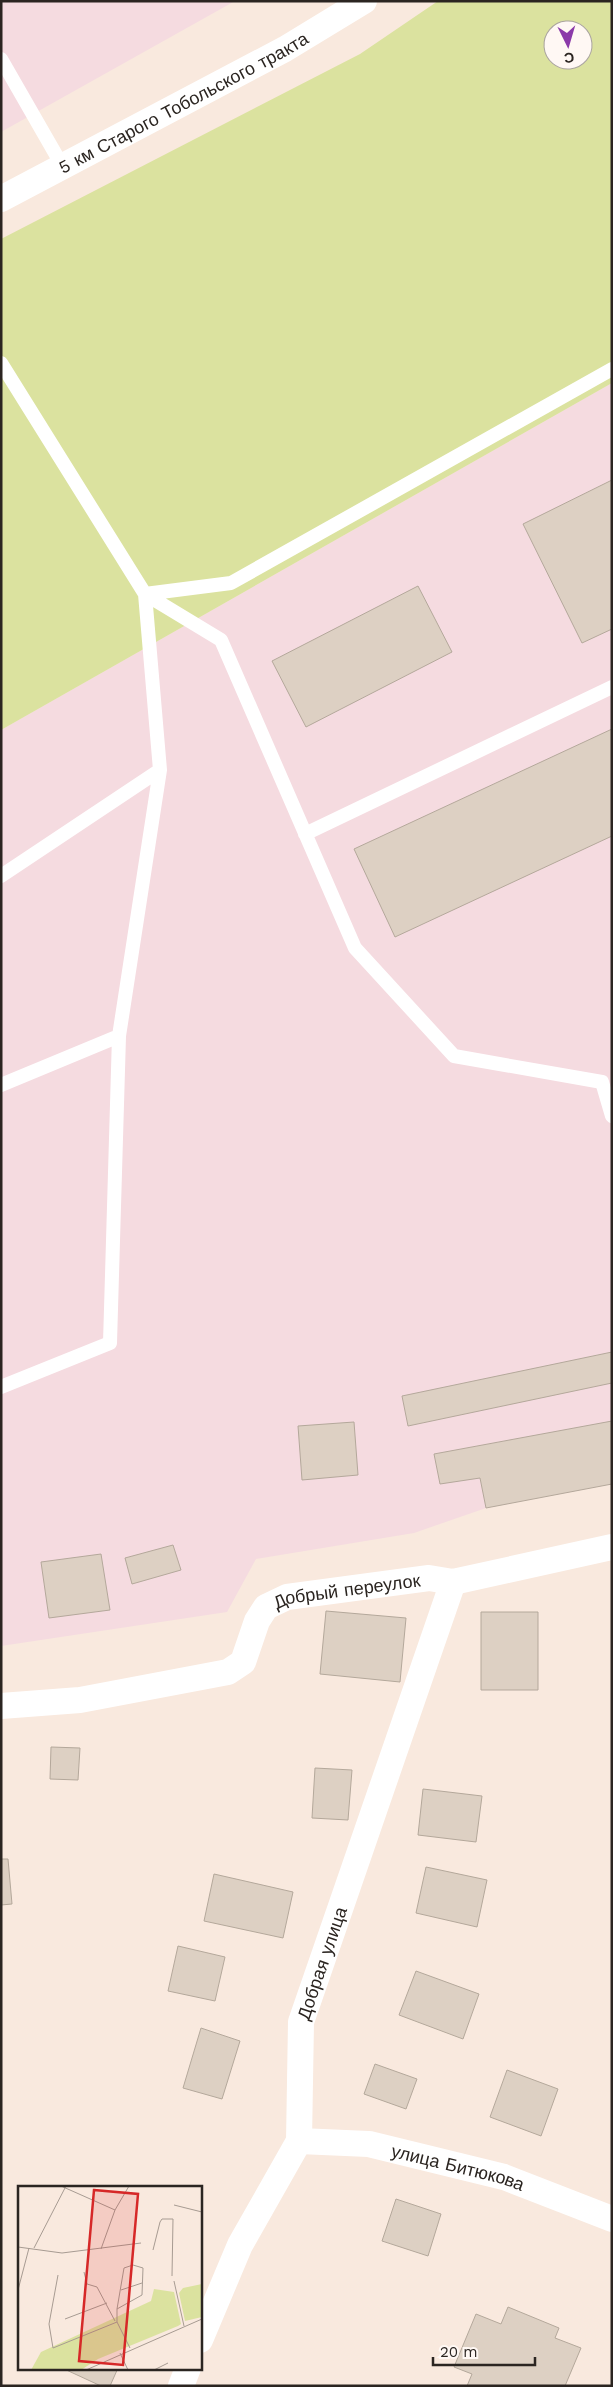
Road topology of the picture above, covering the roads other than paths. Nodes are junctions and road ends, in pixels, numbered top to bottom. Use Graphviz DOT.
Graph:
graph roads {
  1 [pos="364,1"];
  2 [pos="1,59"];
  3 [pos="63,167"];
  4 [pos="1,199"];
  5 [pos="1,363"];
  6 [pos="612,369"];
  7 [pos="145,594"];
  8 [pos="612,687"];
  9 [pos="160,770"];
  10 [pos="305,834"];
  11 [pos="1,876"];
  12 [pos="119,1036"];
  13 [pos="1,1085"];
  14 [pos="612,1116"];
  15 [pos="1,1387"];
  16 [pos="612,1547"];
  17 [pos="453,1582"];
  18 [pos="1,1706"];
  19 [pos="298,2141"];
  20 [pos="612,2219"];
  21 [pos="201,2338"];
  22 [pos="187,2370"];
  23 [pos="181,2386"];
  1 -- 3 [label="street, 5 км Старого Тобольского тракта"];
  2 -- 3 [label="lane"];
  3 -- 4 [label="street, 5 км Старого Тобольского тракта"];
  5 -- 7 [label="lane"];
  6 -- 7 [label="lane"];
  7 -- 9 [label="lane"];
  7 -- 10 [label="lane"];
  8 -- 10 [label="lane"];
  9 -- 11 [label="lane"];
  9 -- 12 [label="lane"];
  10 -- 14 [label="lane"];
  12 -- 13 [label="lane"];
  12 -- 15 [label="lane"];
  16 -- 17 [label="street, Добрый переулок"];
  17 -- 18 [label="street, Добрый переулок"];
  17 -- 19 [label="street, Добрая улица"];
  19 -- 20 [label="street, улица Битюкова"];
  19 -- 21 [label="street, Добрая улица"];
  22 -- 23 [label="street"];
}
